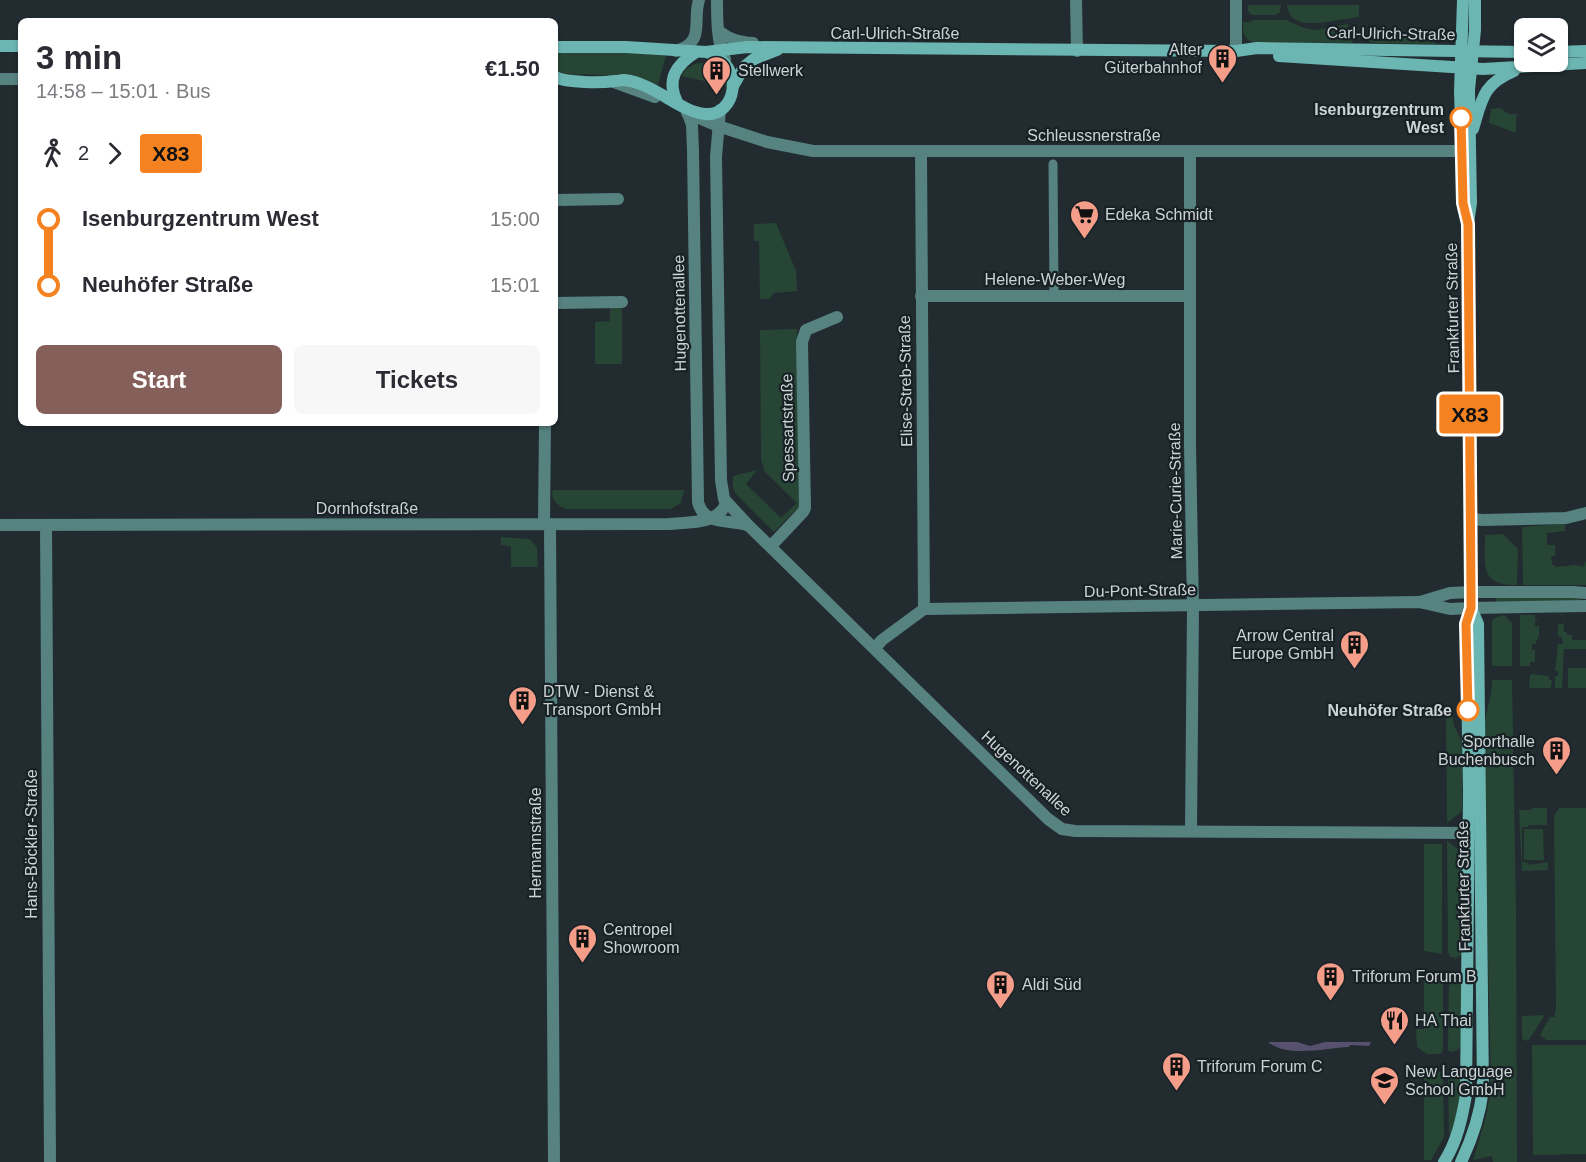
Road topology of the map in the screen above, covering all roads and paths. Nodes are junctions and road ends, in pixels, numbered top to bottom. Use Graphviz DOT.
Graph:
graph roads {
  1 [pos="700,0"];
  2 [pos="717,0"];
  3 [pos="1076,0"];
  4 [pos="1236,0"];
  5 [pos="1462,0"];
  6 [pos="1475,0"];
  7 [pos="720,32"];
  8 [pos="18,45"];
  9 [pos="0,46"];
  10 [pos="558,47"];
  11 [pos="781,49"];
  12 [pos="675,51"];
  13 [pos="721,51"];
  14 [pos="1077,51"];
  15 [pos="1236,51"];
  16 [pos="1468,51"];
  17 [pos="1586,51"];
  18 [pos="700,52"];
  19 [pos="1514,52"];
  20 [pos="1568,52"];
  21 [pos="1586,63"];
  22 [pos="1568,64"];
  23 [pos="728,66"];
  24 [pos="1467,68"];
  25 [pos="1514,68"];
  26 [pos="1514,72"];
  27 [pos="558,78"];
  28 [pos="0,79"];
  29 [pos="18,79"];
  30 [pos="734,86"];
  31 [pos="683,107"];
  32 [pos="718,119"];
  33 [pos="1470,140"];
  34 [pos="1190,151"];
  35 [pos="1461,151"];
  36 [pos="921,152"];
  37 [pos="1053,164"];
  38 [pos="558,200"];
  39 [pos="618,200"];
  40 [pos="1468,224"];
  41 [pos="1054,295"];
  42 [pos="921,296"];
  43 [pos="1190,296"];
  44 [pos="621,302"];
  45 [pos="558,303"];
  46 [pos="837,317"];
  47 [pos="545,426"];
  48 [pos="726,503"];
  49 [pos="1586,513"];
  50 [pos="1470,519"];
  51 [pos="711,520"];
  52 [pos="547,524"];
  53 [pos="0,525"];
  54 [pos="46,525"];
  55 [pos="748,525"];
  56 [pos="771,546"];
  57 [pos="1471,592"];
  58 [pos="1586,593"];
  59 [pos="1419,602"];
  60 [pos="1193,606"];
  61 [pos="1586,606"];
  62 [pos="1471,608"];
  63 [pos="924,609"];
  64 [pos="875,648"];
  65 [pos="1191,831"];
  66 [pos="1473,833"];
  67 [pos="50,1162"];
  68 [pos="554,1162"];
  69 [pos="1444,1162"];
  70 [pos="1461,1162"];
  1 -- 12 [label="street"];
  1 -- 18 [label="street"];
  2 -- 7 [label="street"];
  3 -- 14 [label="street"];
  4 -- 15 [label="street"];
  5 -- 16 [label="main road, Frankfurter Straße"];
  6 -- 16 [label="main road, Frankfurter Straße"];
  7 -- 11 [label="street"];
  7 -- 13 [label="street"];
  8 -- 9 [label="main road"];
  10 -- 12 [label="main road, Carl-Ulrich-Straße"];
  11 -- 13 [label="main road, Carl-Ulrich-Straße"];
  11 -- 14 [label="main road, Carl-Ulrich-Straße"];
  11 -- 30 [label="main road"];
  12 -- 18 [label="main road, Carl-Ulrich-Straße"];
  13 -- 18 [label="main road, Carl-Ulrich-Straße"];
  13 -- 23 [label="street"];
  14 -- 15 [label="main road, Carl-Ulrich-Straße"];
  15 -- 16 [label="main road, Carl-Ulrich-Straße"];
  15 -- 24 [label="main road, Carl-Ulrich-Straße"];
  16 -- 19 [label="main road, Carl-Ulrich-Straße"];
  16 -- 24 [label="main road, Frankfurter Straße"];
  17 -- 20 [label="main road"];
  18 -- 23 [label="main road"];
  18 -- 31 [label="main road, Hugenottenallee"];
  21 -- 22 [label="main road"];
  23 -- 30 [label="main road"];
  24 -- 25 [label="main road, Carl-Ulrich-Straße"];
  24 -- 33 [label="main road, Frankfurter Straße"];
  24 -- 35 [label="main road, Frankfurter Straße"];
  26 -- 33 [label="main road"];
  27 -- 31 [label="main road, Schleussnerstraße"];
  28 -- 29 [label="street"];
  30 -- 32 [label="main road"];
  31 -- 32 [label="street, Schleussnerstraße"];
  31 -- 32 [label="main road"];
  31 -- 51 [label="street, Hugenottenallee"];
  32 -- 36 [label="street, Schleussnerstraße"];
  32 -- 48 [label="street"];
  33 -- 40 [label="main road, Frankfurter Straße"];
  34 -- 35 [label="street, Schleussnerstraße"];
  34 -- 36 [label="street, Schleussnerstraße"];
  34 -- 43 [label="street, Marie-Curie-Straße"];
  35 -- 40 [label="main road, Frankfurter Straße"];
  36 -- 42 [label="street, Elise-Streb-Straße"];
  37 -- 41 [label="street"];
  38 -- 39 [label="street"];
  40 -- 50 [label="main road, Frankfurter Straße"];
  41 -- 42 [label="street, Helene-Weber-Weg"];
  41 -- 43 [label="street, Helene-Weber-Weg"];
  42 -- 63 [label="street, Elise-Streb-Straße"];
  43 -- 60 [label="street, Marie-Curie-Straße"];
  44 -- 45 [label="street"];
  46 -- 56 [label="street, Spessartstraße"];
  47 -- 52 [label="street, Hermannstraße"];
  48 -- 51 [label="street"];
  48 -- 55 [label="street, Hugenottenallee"];
  49 -- 50 [label="street"];
  50 -- 57 [label="main road, Frankfurter Straße"];
  51 -- 52 [label="street, Dornhofstraße"];
  51 -- 55 [label="street"];
  52 -- 54 [label="street, Dornhofstraße"];
  52 -- 68 [label="street, Hermannstraße"];
  53 -- 54 [label="street, Dornhofstraße"];
  54 -- 67 [label="street, Hans-Böckler-Straße"];
  55 -- 56 [label="street, Hugenottenallee"];
  56 -- 64 [label="street, Hugenottenallee"];
  57 -- 58 [label="street"];
  57 -- 59 [label="street, Du-Pont-Straße"];
  57 -- 62 [label="main road, Frankfurter Straße"];
  59 -- 60 [label="street, Du-Pont-Straße"];
  59 -- 62 [label="street, Du-Pont-Straße"];
  60 -- 63 [label="street, Du-Pont-Straße"];
  60 -- 65 [label="street, Marie-Curie-Straße"];
  61 -- 62 [label="street"];
  62 -- 66 [label="main road, Frankfurter Straße"];
  63 -- 64 [label="street"];
  64 -- 65 [label="street, Hugenottenallee"];
  65 -- 66 [label="street, Hugenottenallee"];
  66 -- 69 [label="main road, Frankfurter Straße"];
  66 -- 70 [label="main road, Frankfurter Straße"];
}
